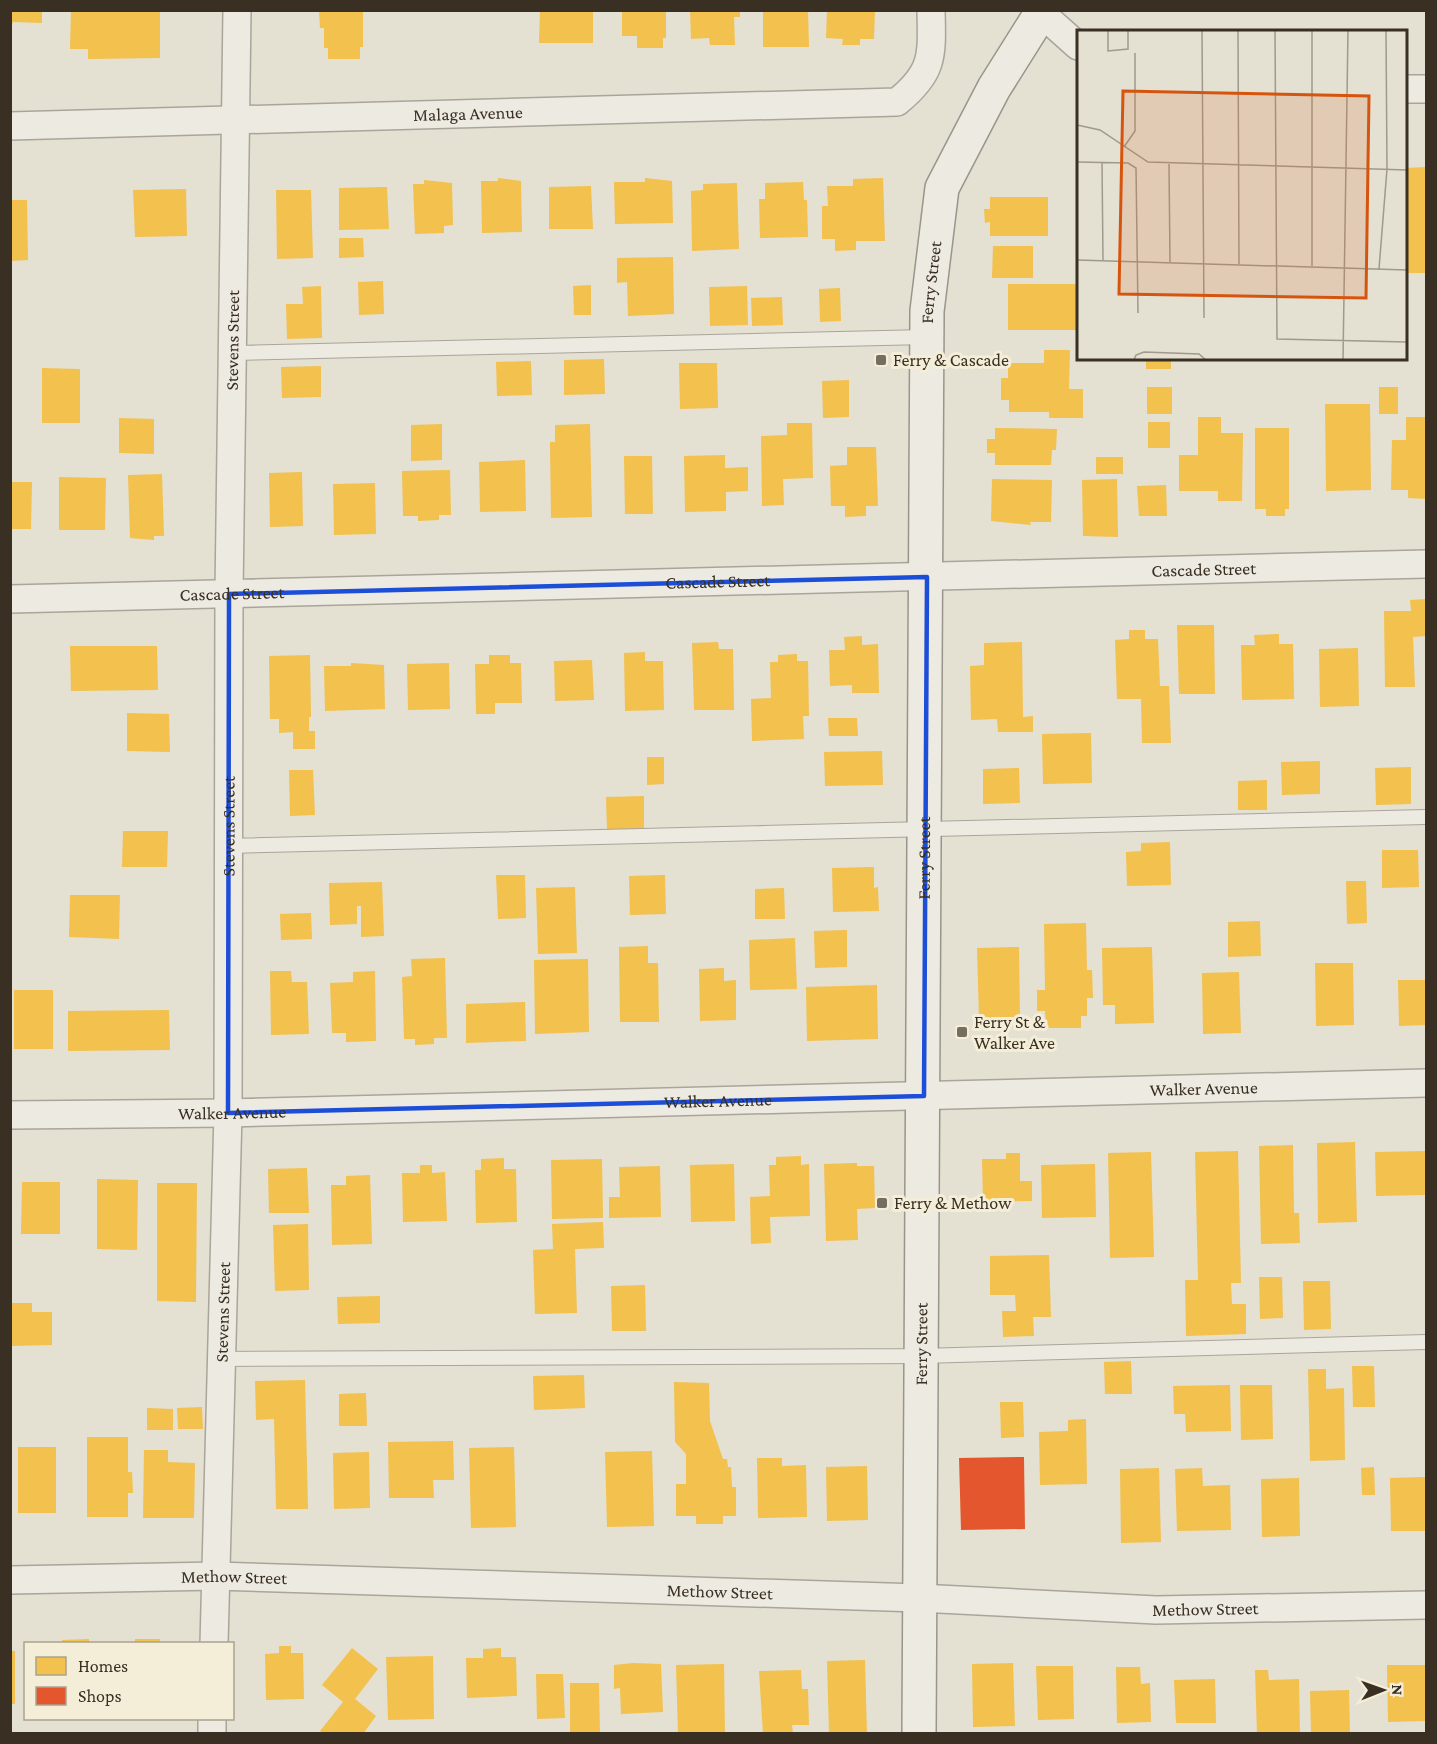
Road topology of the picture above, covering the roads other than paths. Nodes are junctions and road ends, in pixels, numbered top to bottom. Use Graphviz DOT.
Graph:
graph roads {
  1 [pos="237,10"];
  2 [pos="931,10"];
  3 [pos="1042,12"];
  4 [pos="1077,45"];
  5 [pos="1407,89"];
  6 [pos="1426,89"];
  7 [pos="237,118"];
  8 [pos="10,126"];
  9 [pos="927,337"];
  10 [pos="233,353"];
  11 [pos="1426,564"];
  12 [pos="927,577"];
  13 [pos="229,594"];
  14 [pos="10,599"];
  15 [pos="1426,817"];
  16 [pos="926,831"];
  17 [pos="228,846"];
  18 [pos="1426,1083"];
  19 [pos="924,1096"];
  20 [pos="228,1113"];
  21 [pos="10,1115"];
  22 [pos="1426,1342"];
  23 [pos="921,1356"];
  24 [pos="222,1359"];
  25 [pos="216,1576"];
  26 [pos="10,1580"];
  27 [pos="919,1598"];
  28 [pos="1426,1605"];
  29 [pos="214,1642"];
  30 [pos="919,1734"];
  1 -- 7 [label="street, Stevens Street"];
  2 -- 7 [label="street, Malaga Avenue"];
  3 -- 4 [label="street"];
  3 -- 9 [label="main road, Ferry Street"];
  5 -- 6 [label="street"];
  7 -- 8 [label="street, Malaga Avenue"];
  7 -- 10 [label="street, Stevens Street"];
  9 -- 10 [label="lane"];
  9 -- 12 [label="main road, Ferry Street"];
  10 -- 13 [label="street, Stevens Street"];
  11 -- 12 [label="street, Cascade Street"];
  12 -- 13 [label="street, Cascade Street"];
  12 -- 16 [label="main road, Ferry Street"];
  13 -- 14 [label="street, Cascade Street"];
  13 -- 17 [label="street, Stevens Street"];
  15 -- 16 [label="lane"];
  16 -- 17 [label="lane"];
  16 -- 19 [label="main road, Ferry Street"];
  17 -- 20 [label="street, Stevens Street"];
  18 -- 19 [label="street, Walker Avenue"];
  19 -- 20 [label="street, Walker Avenue"];
  19 -- 23 [label="main road, Ferry Street"];
  20 -- 21 [label="street, Walker Avenue"];
  20 -- 24 [label="street, Stevens Street"];
  22 -- 23 [label="lane"];
  23 -- 24 [label="lane"];
  23 -- 27 [label="main road, Ferry Street"];
  24 -- 25 [label="street, Stevens Street"];
  25 -- 26 [label="street, Methow Street"];
  25 -- 27 [label="street, Methow Street"];
  25 -- 29 [label="street, Stevens Street"];
  27 -- 28 [label="street, Methow Street"];
  27 -- 30 [label="main road, Ferry Street"];
}
